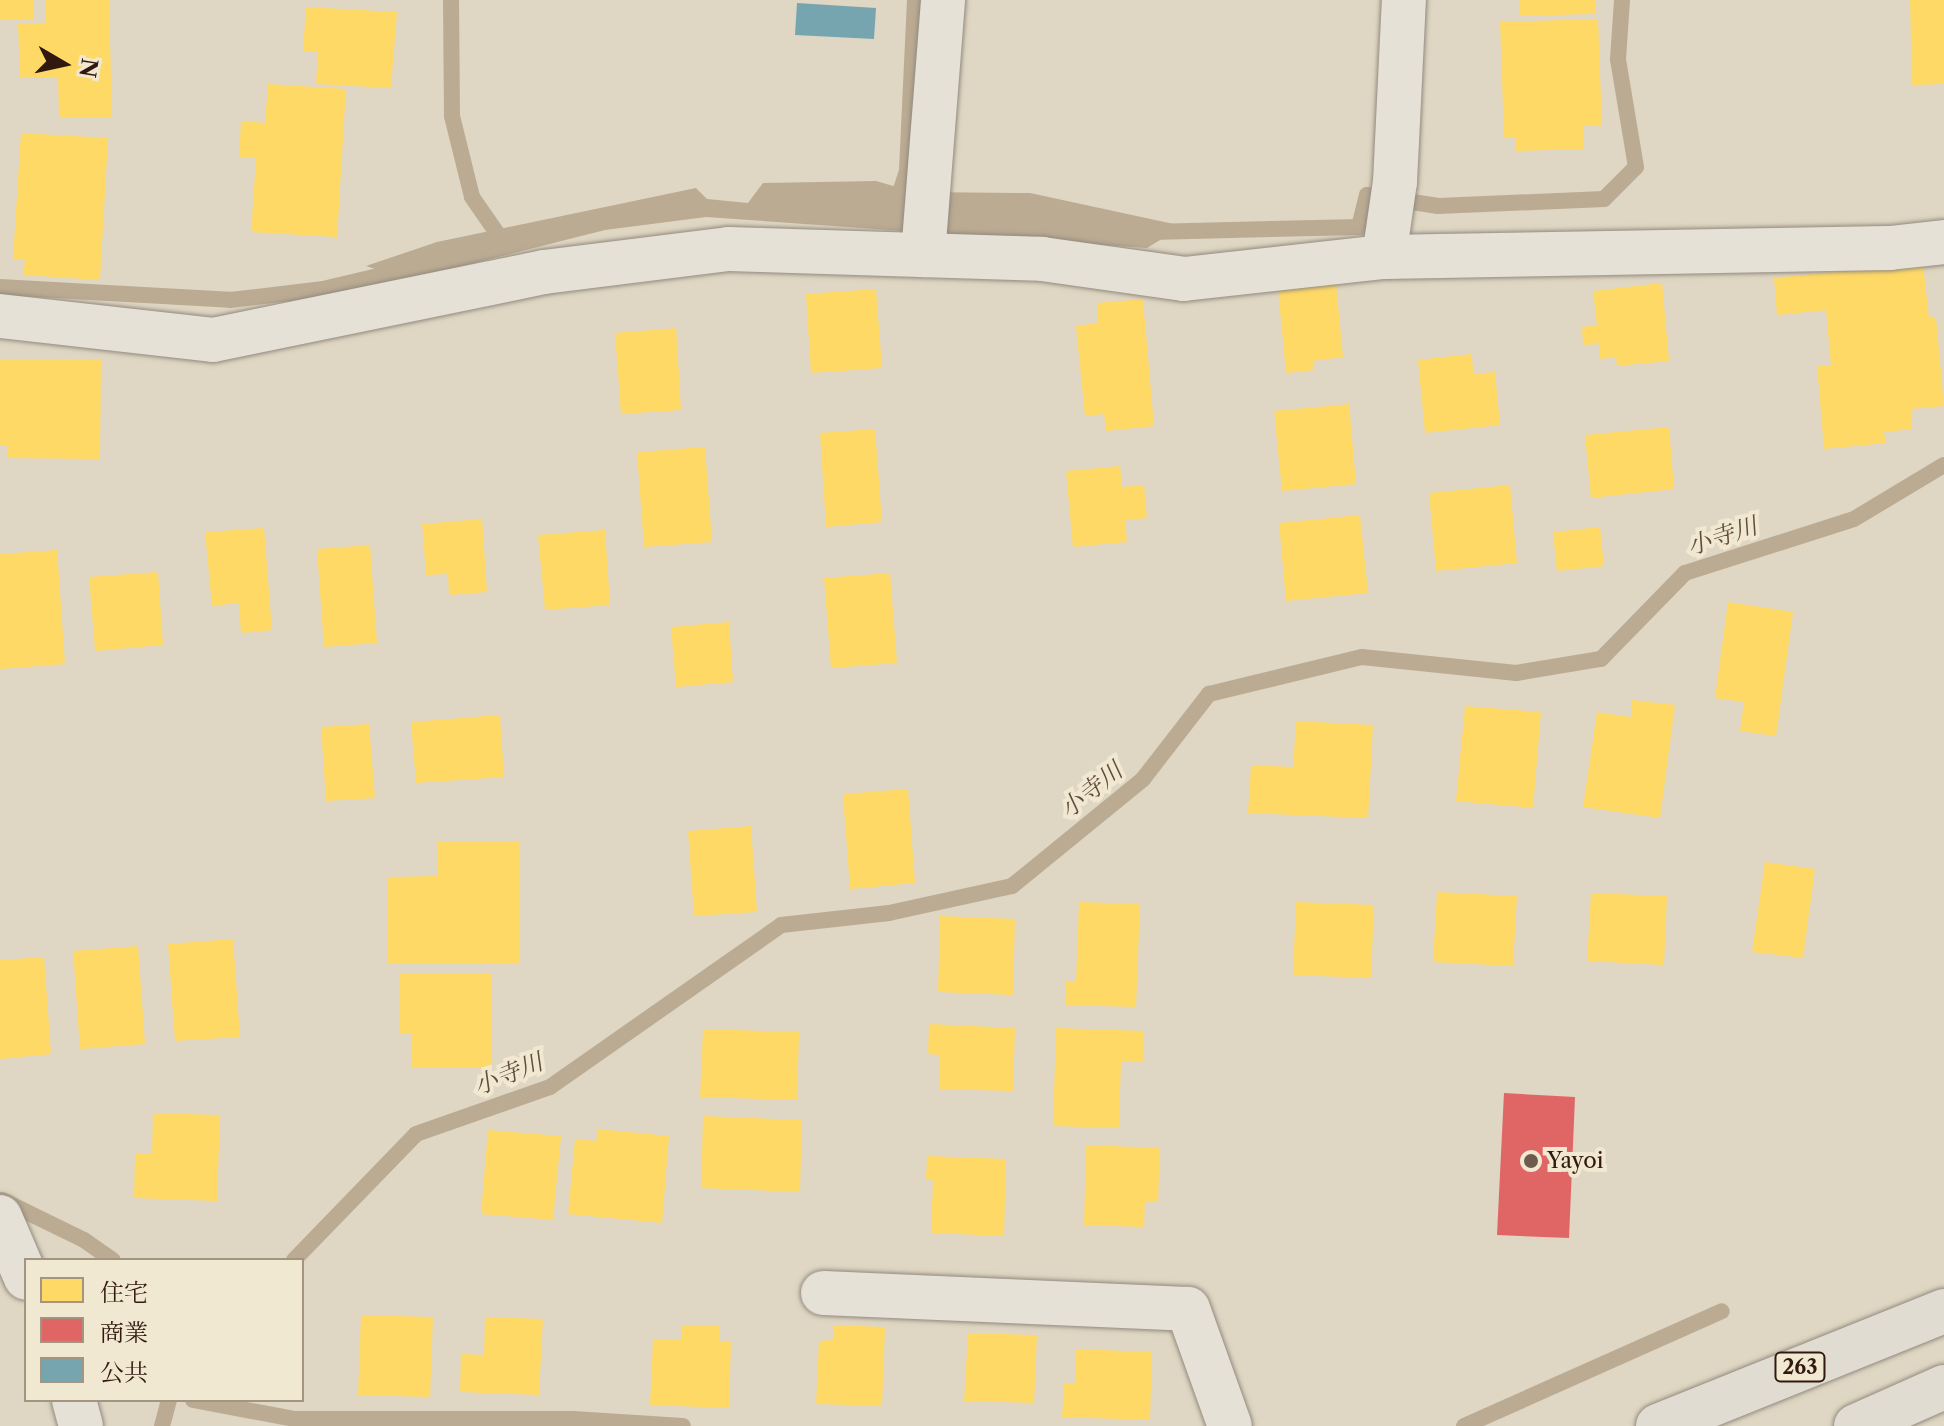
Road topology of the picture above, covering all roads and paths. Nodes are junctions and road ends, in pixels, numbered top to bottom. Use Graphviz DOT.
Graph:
graph roads {
  1 [pos="943,0"];
  2 [pos="1404,0"];
  3 [pos="1390,221"];
  4 [pos="1944,242"];
  5 [pos="923,255"];
  6 [pos="0,316"];
  7 [pos="2,1220"];
  8 [pos="24,1273"];
  9 [pos="823,1293"];
  10 [pos="1944,1311"];
  11 [pos="1942,1393"];
  12 [pos="75,1402"];
  13 [pos="1229,1420"];
  14 [pos="81,1426"];
  15 [pos="1658,1426"];
  16 [pos="1856,1426"];
  1 -- 5 [label="street"];
  2 -- 3 [label="street"];
  3 -- 4 [label="street"];
  3 -- 5 [label="street"];
  5 -- 6 [label="street"];
  7 -- 8 [label="street"];
  9 -- 13 [label="street"];
  10 -- 15 [label="highway, 263"];
  11 -- 16 [label="highway"];
  12 -- 14 [label="street"];
}
